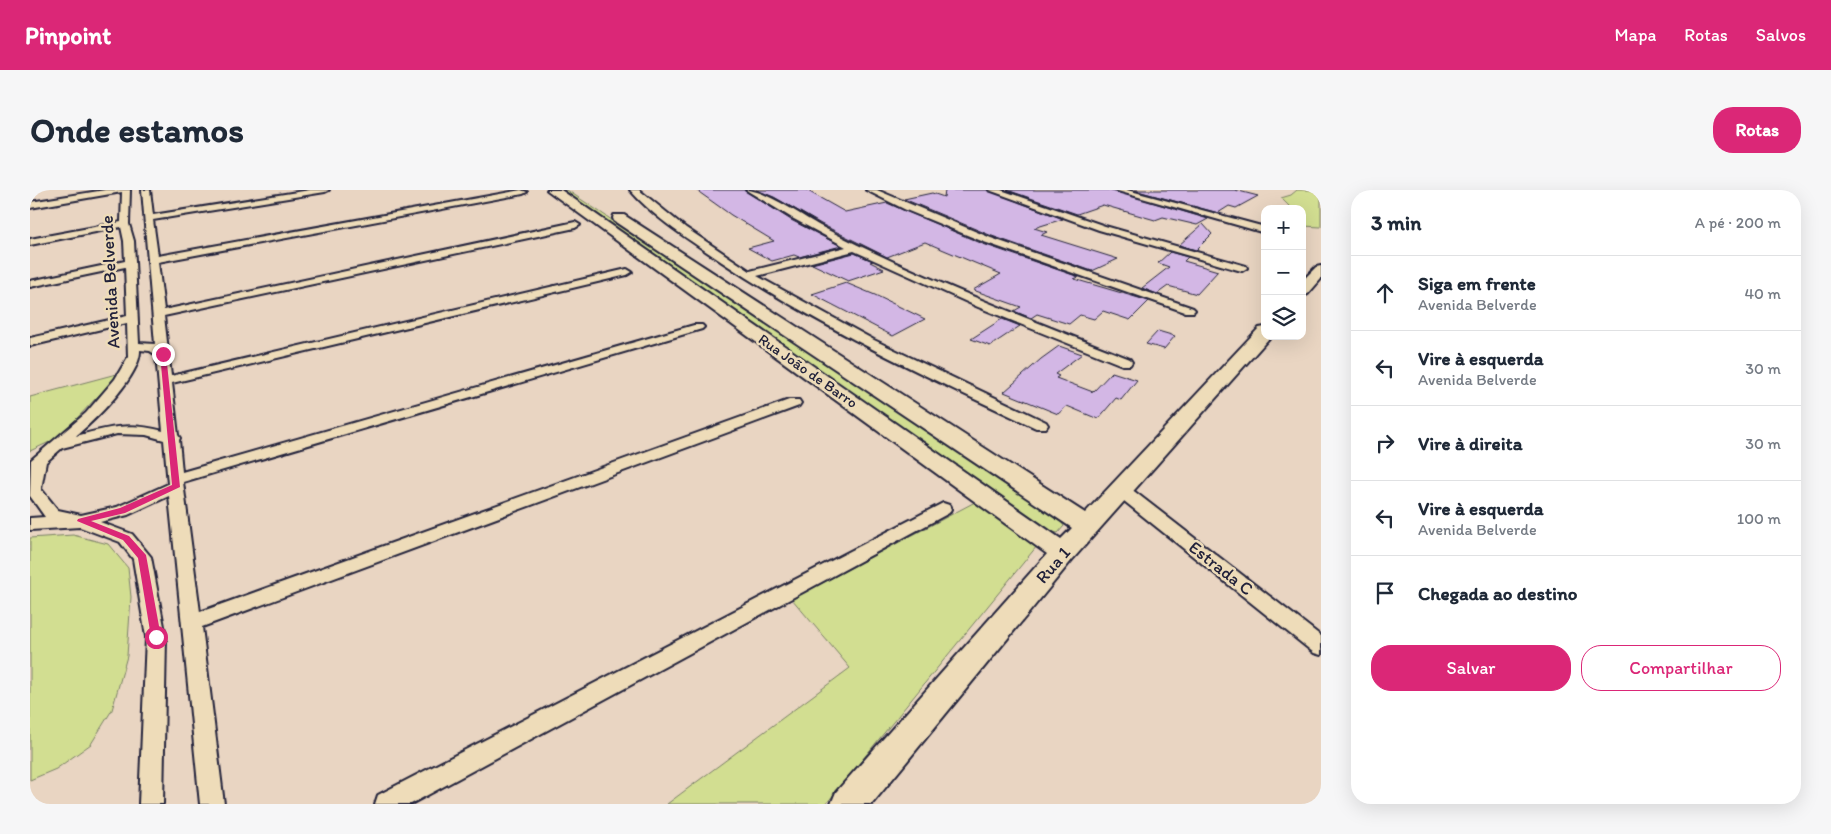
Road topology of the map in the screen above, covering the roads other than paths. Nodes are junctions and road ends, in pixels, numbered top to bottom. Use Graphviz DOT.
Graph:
graph roads {
  1 [pos="120,190"];
  2 [pos="126,190"];
  3 [pos="146,190"];
  4 [pos="325,190"];
  5 [pos="553,190"];
  6 [pos="577,190"];
  7 [pos="634,190"];
  8 [pos="750,190"];
  9 [pos="870,190"];
  10 [pos="993,190"];
  11 [pos="1118,190"];
  12 [pos="523,192"];
  13 [pos="30,205"];
  14 [pos="575,225"];
  15 [pos="1261,229"];
  16 [pos="127,232"];
  17 [pos="151,239"];
  18 [pos="30,242"];
  19 [pos="852,248"];
  20 [pos="130,263"];
  21 [pos="1242,268"];
  22 [pos="1321,270"];
  23 [pos="627,272"];
  24 [pos="748,275"];
  25 [pos="30,284"];
  26 [pos="1306,287"];
  27 [pos="1189,310"];
  28 [pos="159,314"];
  29 [pos="698,327"];
  30 [pos="134,332"];
  31 [pos="161,332"];
  32 [pos="1261,336"];
  33 [pos="30,342"];
  34 [pos="163,354"];
  35 [pos="1126,362"];
  36 [pos="166,380"];
  37 [pos="794,402"];
  38 [pos="1041,425"];
  39 [pos="172,438"];
  40 [pos="52,447"];
  41 [pos="30,456"];
  42 [pos="177,483"];
  43 [pos="1120,489"];
  44 [pos="943,509"];
  45 [pos="81,521"];
  46 [pos="30,524"];
  47 [pos="1088,526"];
  48 [pos="1063,553"];
  49 [pos="193,622"];
  50 [pos="1321,647"];
  51 [pos="151,804"];
  52 [pos="212,804"];
  53 [pos="386,804"];
  54 [pos="849,804"];
  1 -- 13 [label="street"];
  2 -- 16 [label="street, Avenida Belverde"];
  3 -- 17 [label="street"];
  4 -- 17 [label="street"];
  5 -- 48 [label="street, Rua João de Barro"];
  6 -- 47 [label="street, Rua João de Barro"];
  7 -- 24 [label="street"];
  8 -- 19 [label="street"];
  9 -- 27 [label="street"];
  10 -- 21 [label="street"];
  11 -- 15 [label="street"];
  12 -- 17 [label="street"];
  14 -- 28 [label="street"];
  16 -- 17 [label="street"];
  16 -- 17 [label="street"];
  16 -- 18 [label="street"];
  16 -- 20 [label="street, Avenida Belverde"];
  17 -- 28 [label="street"];
  19 -- 24 [label="street"];
  19 -- 35 [label="street"];
  20 -- 25 [label="street"];
  20 -- 30 [label="street, Avenida Belverde"];
  22 -- 26 [label="street"];
  23 -- 36 [label="street"];
  24 -- 38 [label="street"];
  28 -- 31 [label="street"];
  29 -- 42 [label="street"];
  30 -- 31 [label="street"];
  30 -- 33 [label="street"];
  30 -- 34 [label="street"];
  30 -- 40 [label="street, Avenida Belverde"];
  31 -- 34 [label="street"];
  32 -- 43 [label="street, Rua 1"];
  34 -- 36 [label="street"];
  36 -- 39 [label="street"];
  37 -- 49 [label="street"];
  39 -- 40 [label="street"];
  39 -- 42 [label="street"];
  40 -- 41 [label="street"];
  40 -- 45 [label="street, Avenida Belverde"];
  42 -- 45 [label="street"];
  42 -- 49 [label="street"];
  43 -- 47 [label="street, Rua 1"];
  43 -- 50 [label="street, Estrada C"];
  44 -- 53 [label="street"];
  45 -- 46 [label="street"];
  45 -- 51 [label="street, Avenida Belverde"];
  47 -- 48 [label="street, Rua 1"];
  48 -- 54 [label="street, Rua 1"];
  49 -- 52 [label="street"];
}
